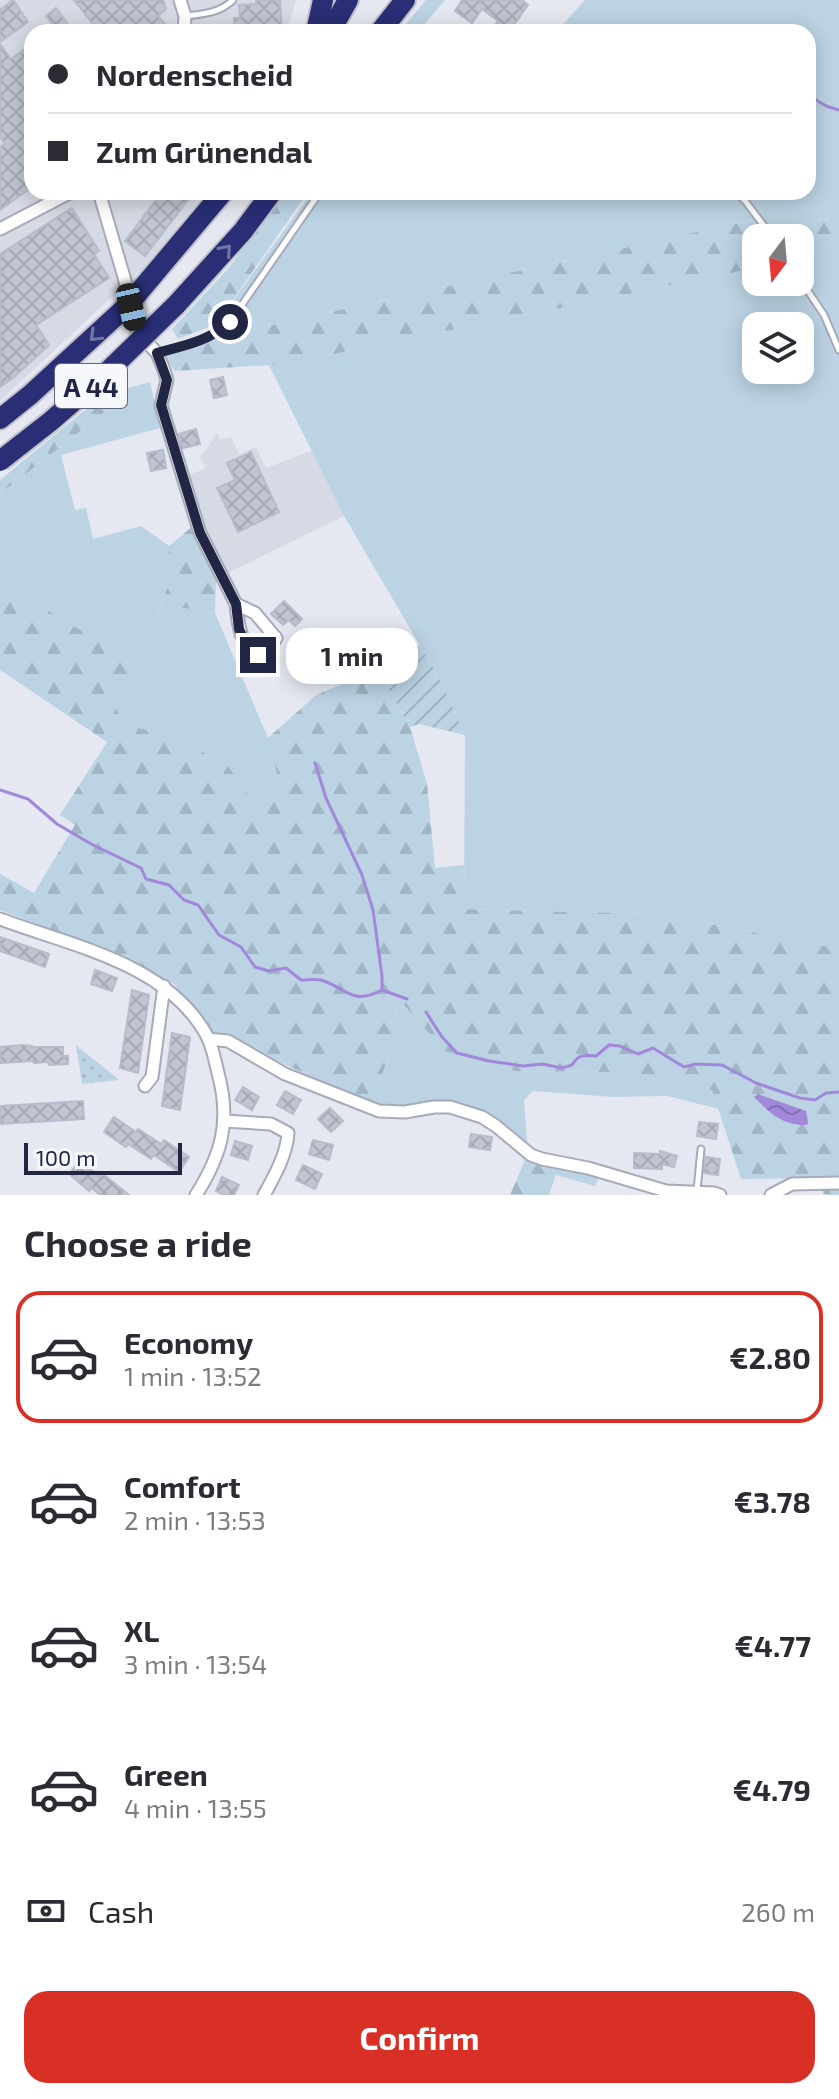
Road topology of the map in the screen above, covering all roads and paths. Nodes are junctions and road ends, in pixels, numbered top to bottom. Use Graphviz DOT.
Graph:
graph roads {
  1 [pos="180,0"];
  2 [pos="233,0"];
  3 [pos="323,0"];
  4 [pos="348,0"];
  5 [pos="386,0"];
  6 [pos="405,0"];
  7 [pos="185,16"];
  8 [pos="184,24"];
  9 [pos="318,24"];
  10 [pos="334,24"];
  11 [pos="375,24"];
  12 [pos="386,24"];
  13 [pos="56,200"];
  14 [pos="101,200"];
  15 [pos="216,200"];
  16 [pos="266,200"];
  17 [pos="314,200"];
  18 [pos="744,200"];
  19 [pos="763,224"];
  20 [pos="0,229"];
  21 [pos="811,296"];
  22 [pos="839,350"];
  23 [pos="157,353"];
  24 [pos="0,419"];
  25 [pos="0,461"];
  26 [pos="236,604"];
  27 [pos="0,919"];
  28 [pos="164,986"];
  29 [pos="208,1039"];
  30 [pos="145,1086"];
  31 [pos="225,1121"];
  32 [pos="701,1149"];
  33 [pos="839,1183"];
  34 [pos="697,1192"];
  35 [pos="196,1195"];
  36 [pos="264,1195"];
  37 [pos="720,1195"];
  38 [pos="771,1195"];
  1 -- 7 [label="street"];
  2 -- 7 [label="lane"];
  3 -- 9 [label="highway"];
  4 -- 10 [label="highway"];
  5 -- 11 [label="highway"];
  6 -- 12 [label="highway"];
  7 -- 8 [label="street"];
  13 -- 20 [label="street"];
  14 -- 23 [label="street"];
  15 -- 24 [label="highway, A 44, one-way, bridge"];
  25 -- 16 [label="highway, A 44, one-way, bridge"];
  17 -- 23 [label="lane"];
  18 -- 19 [label="lane"];
  21 -- 22 [label="lane"];
  23 -- 26 [label="street"];
  26 -- 26 [label="street"];
  27 -- 28 [label="street"];
  28 -- 29 [label="street"];
  28 -- 30 [label="street"];
  29 -- 31 [label="street"];
  29 -- 34 [label="street"];
  31 -- 35 [label="street"];
  31 -- 36 [label="street"];
  32 -- 34 [label="lane"];
  33 -- 38 [label="street"];
  34 -- 37 [label="street"];
}
